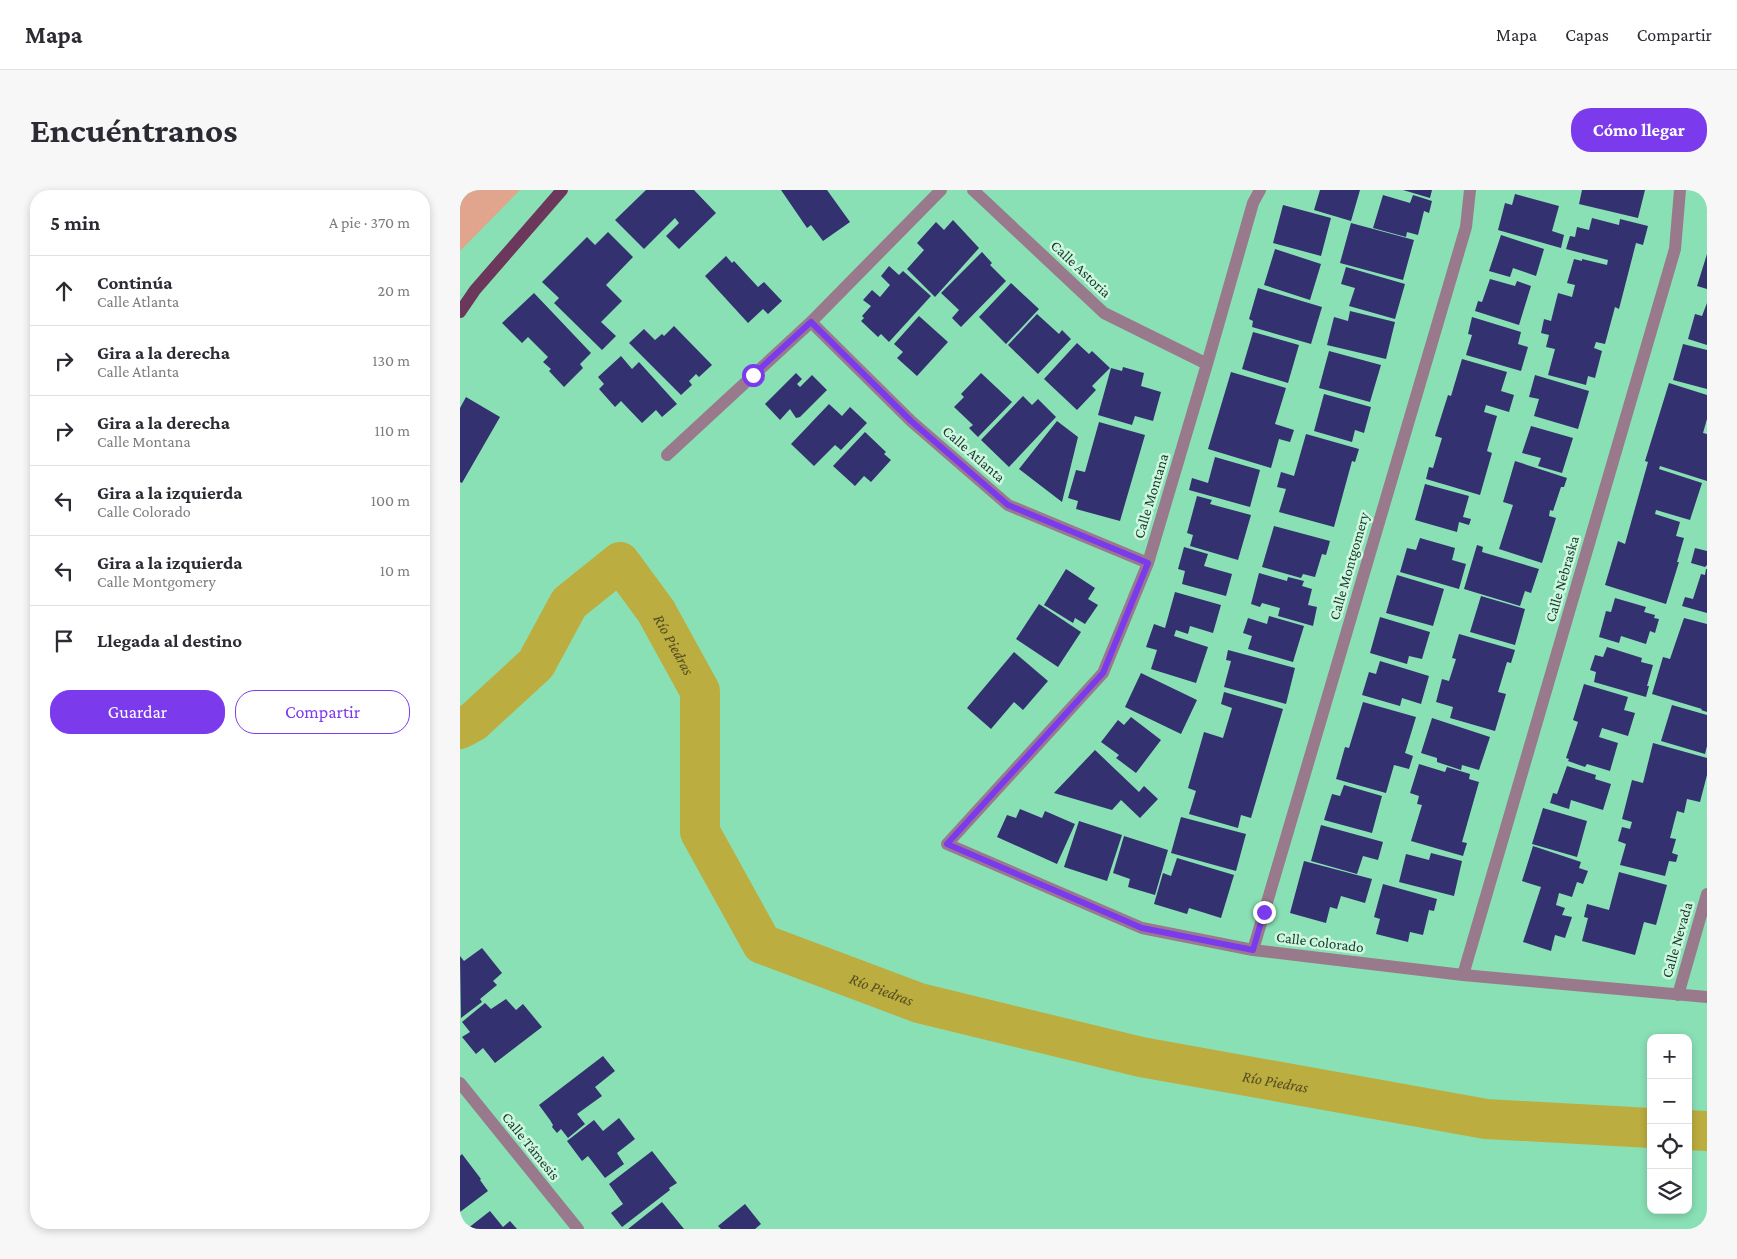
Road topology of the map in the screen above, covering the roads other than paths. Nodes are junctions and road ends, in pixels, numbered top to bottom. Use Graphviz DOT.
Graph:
graph roads {
  1 [pos="562,190"];
  2 [pos="941,190"];
  3 [pos="973,190"];
  4 [pos="1260,190"];
  5 [pos="1470,190"];
  6 [pos="1680,190"];
  7 [pos="460,312"];
  8 [pos="811,322"];
  9 [pos="1207,364"];
  10 [pos="667,455"];
  11 [pos="1148,563"];
  12 [pos="947,844"];
  13 [pos="1707,894"];
  14 [pos="1253,950"];
  15 [pos="1463,975"];
  16 [pos="1678,994"];
  17 [pos="1707,997"];
  18 [pos="460,1084"];
  19 [pos="578,1229"];
  1 -- 7 [label="main road"];
  2 -- 8 [label="street"];
  3 -- 9 [label="street, Calle Astoria"];
  4 -- 9 [label="street, Calle Montana"];
  5 -- 14 [label="street, Calle Montgomery"];
  6 -- 15 [label="street, Calle Nebraska"];
  8 -- 10 [label="street"];
  8 -- 11 [label="street, Calle Atlanta"];
  9 -- 11 [label="street, Calle Montana"];
  11 -- 12 [label="street, Calle Montana"];
  12 -- 14 [label="street, Calle Colorado"];
  13 -- 16 [label="street, Calle Nevada"];
  14 -- 15 [label="street, Calle Colorado"];
  15 -- 16 [label="street, Calle Colorado"];
  16 -- 17 [label="street, Calle Colorado"];
  18 -- 19 [label="street, Calle Támesis"];
}
